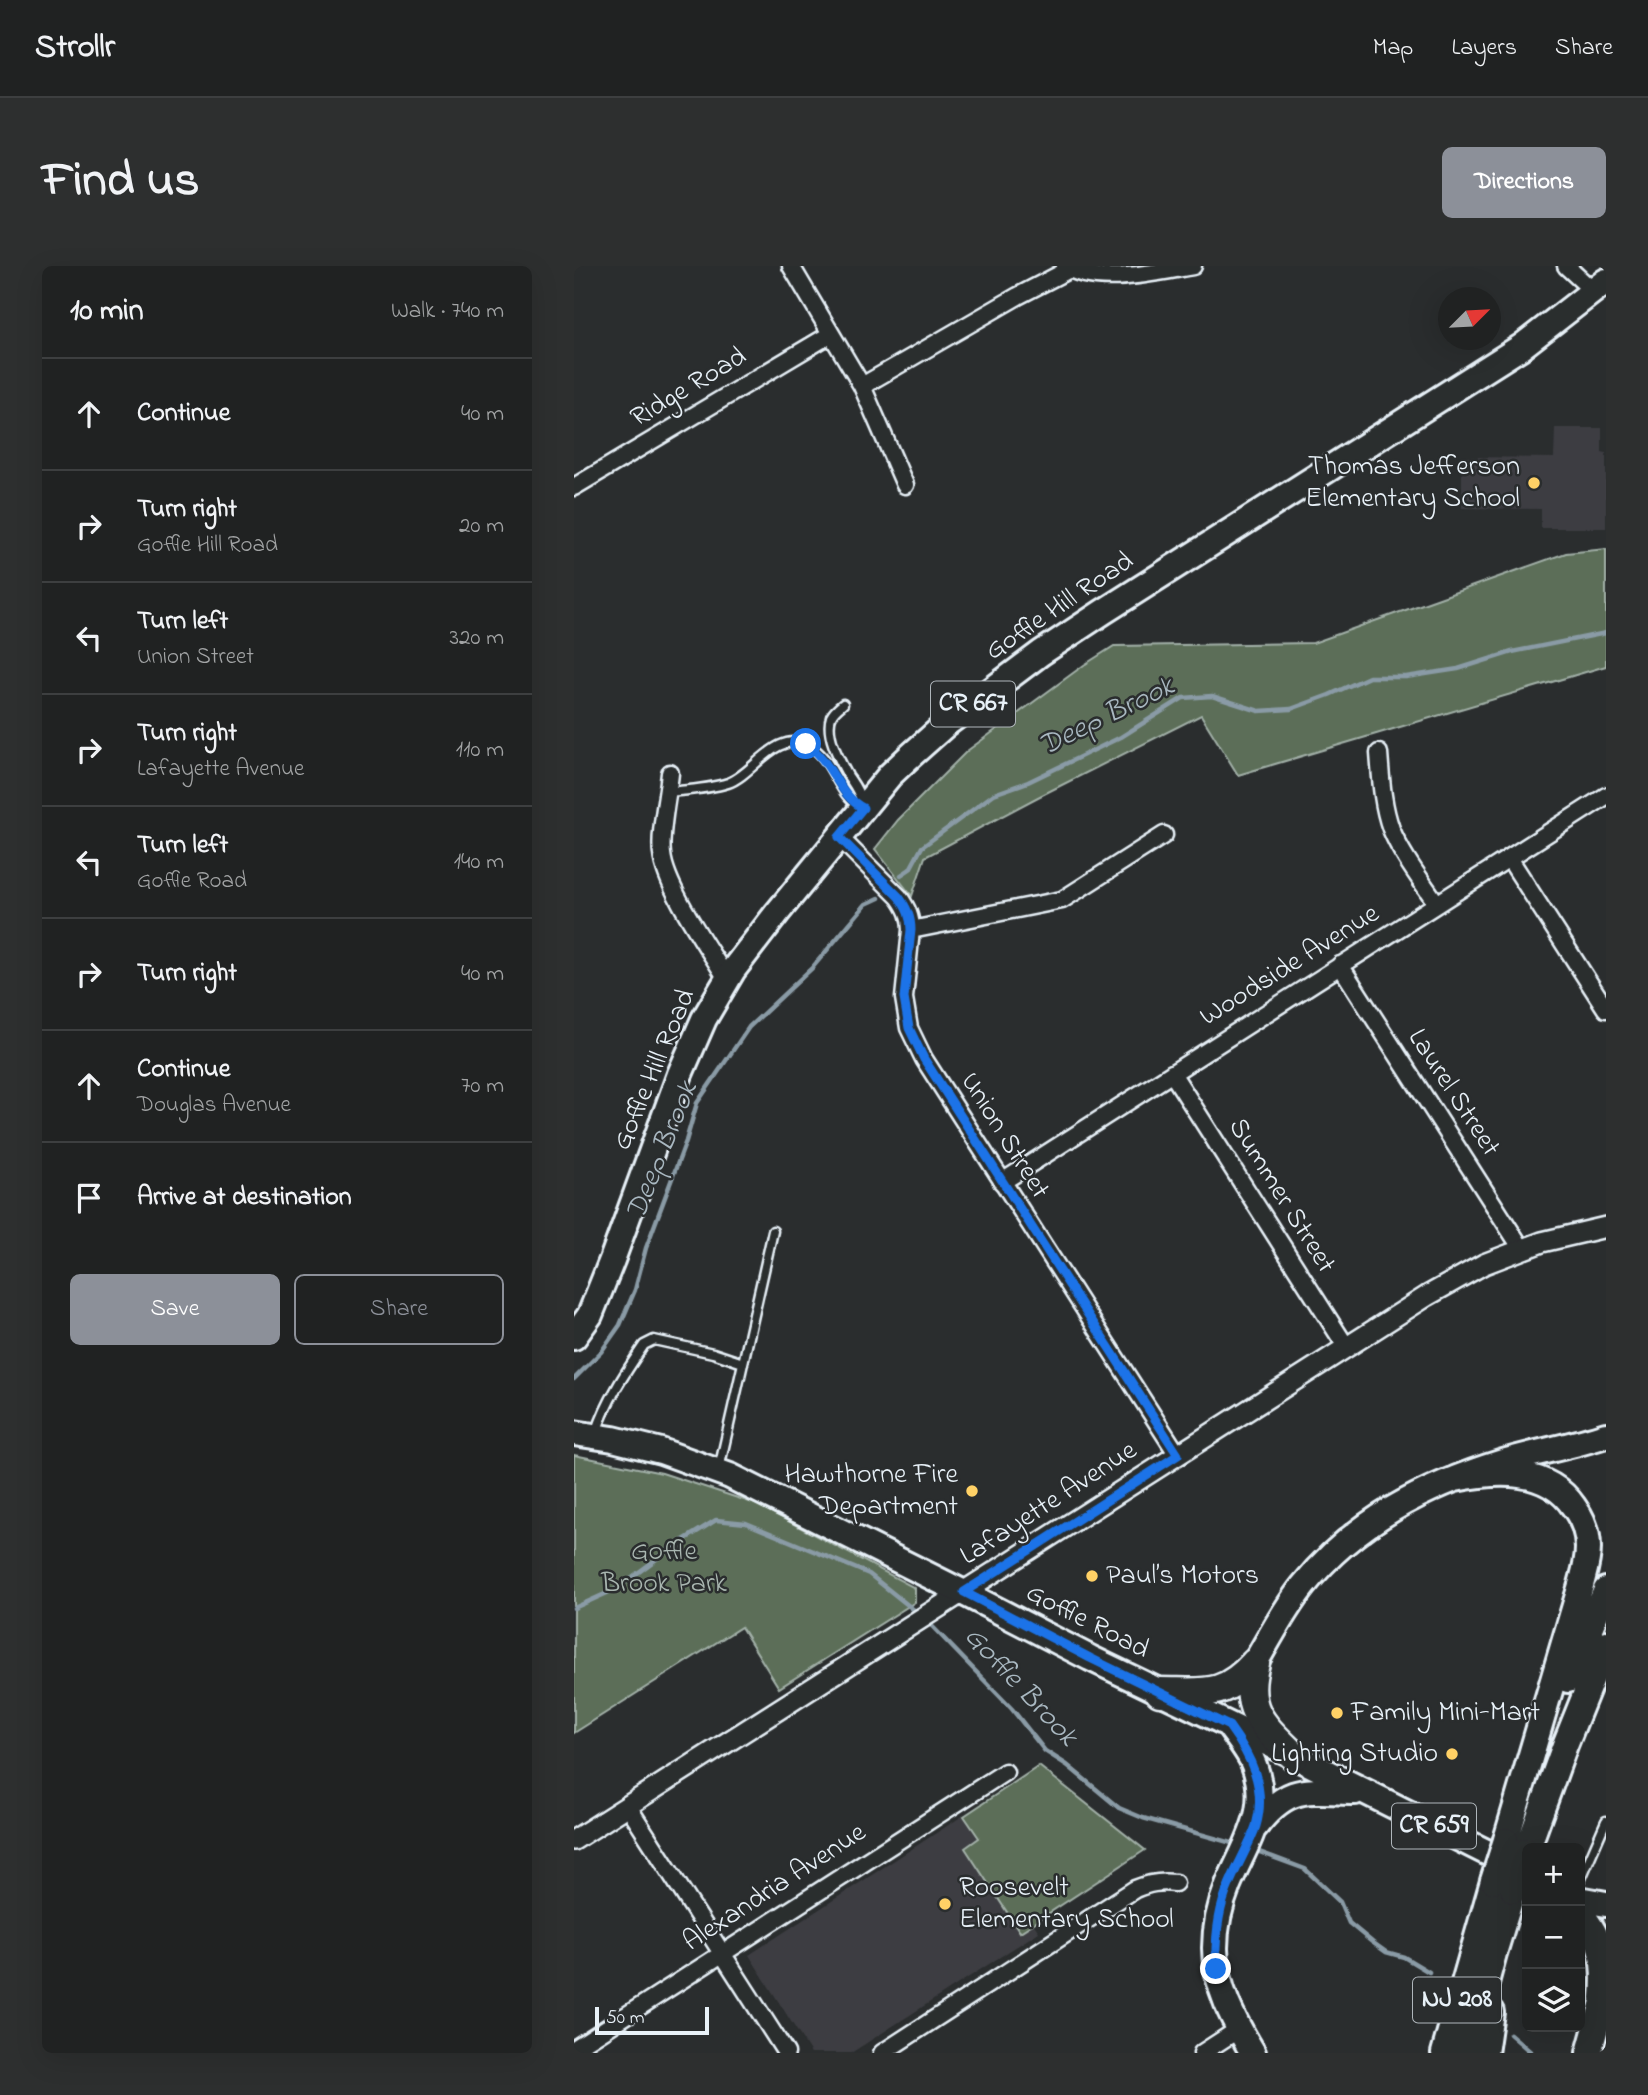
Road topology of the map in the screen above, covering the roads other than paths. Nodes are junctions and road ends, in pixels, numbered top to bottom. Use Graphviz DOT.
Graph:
graph roads {
  1 [pos="791,266"];
  2 [pos="1192,266"];
  3 [pos="1566,266"];
  4 [pos="1068,268"];
  5 [pos="1600,286"];
  6 [pos="831,334"];
  7 [pos="862,386"];
  8 [pos="905,485"];
  9 [pos="574,487"];
  10 [pos="843,704"];
  11 [pos="1378,753"];
  12 [pos="670,773"];
  13 [pos="668,792"];
  14 [pos="1606,796"];
  15 [pos="863,808"];
  16 [pos="1164,835"];
  17 [pos="839,837"];
  18 [pos="1509,858"];
  19 [pos="1437,904"];
  20 [pos="911,930"];
  21 [pos="1340,965"];
  22 [pos="727,979"];
  23 [pos="1606,1009"];
  24 [pos="1172,1073"];
  25 [pos="1002,1182"];
  26 [pos="1606,1227"];
  27 [pos="773,1231"];
  28 [pos="1522,1249"];
  29 [pos="574,1337"];
  30 [pos="1347,1348"];
  31 [pos="743,1363"];
  32 [pos="585,1435"];
  33 [pos="1606,1435"];
  34 [pos="1178,1455"];
  35 [pos="719,1472"];
  36 [pos="1455,1479"];
  37 [pos="1606,1590"];
  38 [pos="964,1592"];
  39 [pos="1606,1643"];
  40 [pos="1255,1663"];
  41 [pos="1606,1688"];
  42 [pos="1160,1692"];
  43 [pos="1229,1726"];
  44 [pos="1294,1756"];
  45 [pos="1005,1772"];
  46 [pos="1364,1792"];
  47 [pos="627,1805"];
  48 [pos="1606,1821"];
  49 [pos="574,1840"];
  50 [pos="1249,1841"];
  51 [pos="1523,1843"];
  52 [pos="1523,1843"];
  53 [pos="1524,1843"];
  54 [pos="1524,1843"];
  55 [pos="1522,1847"];
  56 [pos="1511,1881"];
  57 [pos="1175,1883"];
  58 [pos="1589,1901"];
  59 [pos="1472,1948"];
  60 [pos="723,1953"];
  61 [pos="1605,1995"];
  62 [pos="1239,2029"];
  63 [pos="574,2049"];
  64 [pos="786,2053"];
  65 [pos="882,2053"];
  66 [pos="1202,2053"];
  67 [pos="1253,2053"];
  68 [pos="1434,2053"];
  69 [pos="1444,2053"];
  70 [pos="1467,2053"];
  71 [pos="1485,2053"];
  72 [pos="1588,2053"];
  1 -- 6 [label="street"];
  2 -- 4 [label="street"];
  3 -- 5 [label="street"];
  4 -- 7 [label="street"];
  5 -- 15 [label="main road, Goffle Hill Road / CR 667"];
  6 -- 7 [label="street"];
  6 -- 9 [label="street, Ridge Road"];
  7 -- 8 [label="street"];
  10 -- 15 [label="lane"];
  11 -- 19 [label="street"];
  12 -- 13 [label="street"];
  13 -- 15 [label="lane"];
  13 -- 22 [label="street"];
  14 -- 18 [label="street, Woodside Avenue"];
  15 -- 17 [label="main road, Goffle Hill Road / CR 667"];
  16 -- 20 [label="street"];
  17 -- 20 [label="street, Union Street"];
  17 -- 22 [label="main road, Goffle Hill Road / CR 667"];
  18 -- 19 [label="street, Woodside Avenue"];
  18 -- 23 [label="street"];
  19 -- 21 [label="street, Woodside Avenue"];
  20 -- 25 [label="street, Union Street"];
  21 -- 24 [label="street, Woodside Avenue"];
  21 -- 28 [label="street, Laurel Street"];
  22 -- 29 [label="main road, Goffle Hill Road / CR 667"];
  24 -- 25 [label="street, Woodside Avenue"];
  24 -- 30 [label="street, Summer Street"];
  25 -- 34 [label="street, Union Street"];
  26 -- 28 [label="street, Lafayette Avenue"];
  27 -- 31 [label="lane"];
  28 -- 30 [label="street, Lafayette Avenue"];
  30 -- 34 [label="street, Lafayette Avenue"];
  31 -- 32 [label="lane"];
  31 -- 35 [label="lane"];
  32 -- 35 [label="main road, Goffle Road / CR 659"];
  33 -- 36 [label="main road"];
  34 -- 38 [label="street, Lafayette Avenue"];
  35 -- 38 [label="main road, Goffle Road / CR 659"];
  36 -- 40 [label="main road"];
  36 -- 51 [label="main road"];
  37 -- 52 [label="main road, NJ 208"];
  38 -- 42 [label="main road, Goffle Road / CR 659"];
  38 -- 47 [label="street, Lafayette Avenue"];
  39 -- 53 [label="main road, NJ 208"];
  40 -- 42 [label="highway"];
  40 -- 44 [label="highway"];
  41 -- 54 [label="main road"];
  42 -- 43 [label="main road, Goffle Road / CR 659"];
  43 -- 44 [label="main road, Goffle Road / CR 659"];
  43 -- 50 [label="main road"];
  44 -- 46 [label="main road, Goffle Road / CR 659"];
  45 -- 60 [label="street, Alexandria Avenue"];
  46 -- 50 [label="main road"];
  46 -- 56 [label="main road, Goffle Road / CR 659"];
  47 -- 49 [label="street, Lafayette Avenue"];
  47 -- 60 [label="street"];
  48 -- 58 [label="lane"];
  50 -- 62 [label="main road"];
  55 -- 56 [label="main road, NJ 208, bridge"];
  56 -- 59 [label="main road, NJ 208"];
  56 -- 70 [label="main road, NJ 208"];
  56 -- 71 [label="main road"];
  57 -- 65 [label="street"];
  58 -- 61 [label="main road"];
  59 -- 68 [label="main road"];
  59 -- 69 [label="main road, NJ 208"];
  60 -- 63 [label="street, Alexandria Avenue"];
  60 -- 64 [label="street"];
  61 -- 72 [label="main road"];
  62 -- 66 [label="street"];
  62 -- 67 [label="main road"];
}
